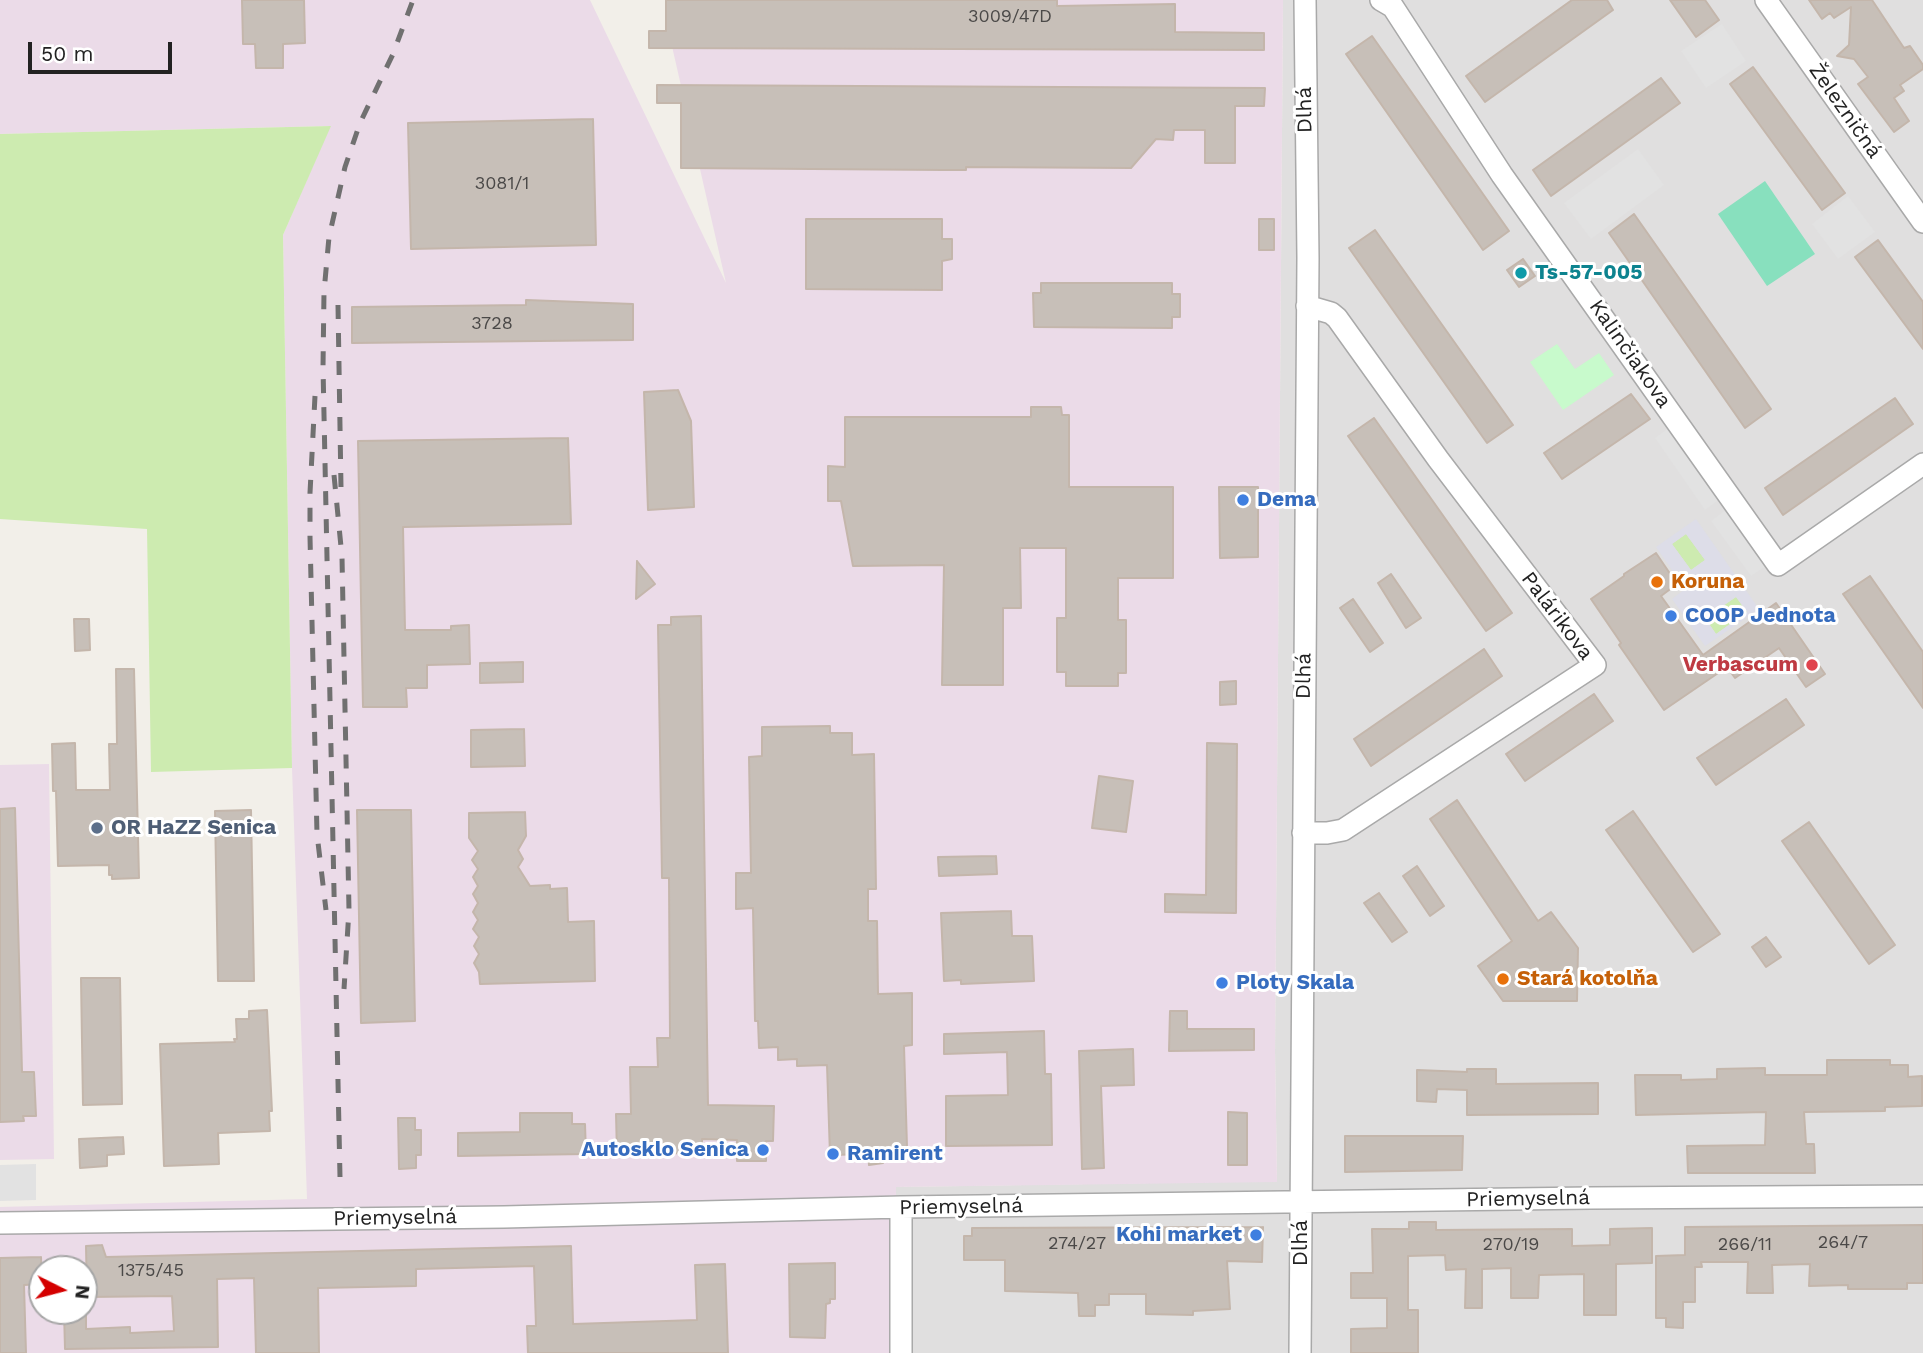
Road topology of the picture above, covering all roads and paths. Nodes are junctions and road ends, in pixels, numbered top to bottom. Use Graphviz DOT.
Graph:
graph roads {
  1 [pos="1305,0"];
  2 [pos="1381,0"];
  3 [pos="1766,0"];
  4 [pos="1923,222"];
  5 [pos="1307,306"];
  6 [pos="1923,464"];
  7 [pos="1303,833"];
  8 [pos="1923,1196"];
  9 [pos="1301,1203"];
  10 [pos="901,1207"];
  11 [pos="0,1223"];
  12 [pos="901,1353"];
  13 [pos="1300,1353"];
  1 -- 5 [label="street, Dlhá"];
  2 -- 6 [label="street, Kalinčiakova"];
  3 -- 4 [label="street, Železničná"];
  5 -- 7 [label="street, Dlhá"];
  5 -- 7 [label="street, Palárikova"];
  7 -- 9 [label="street, Dlhá"];
  8 -- 9 [label="street, Priemyselná"];
  9 -- 10 [label="street, Priemyselná"];
  9 -- 13 [label="street, Dlhá"];
  10 -- 11 [label="street, Priemyselná"];
  10 -- 12 [label="street"];
}
